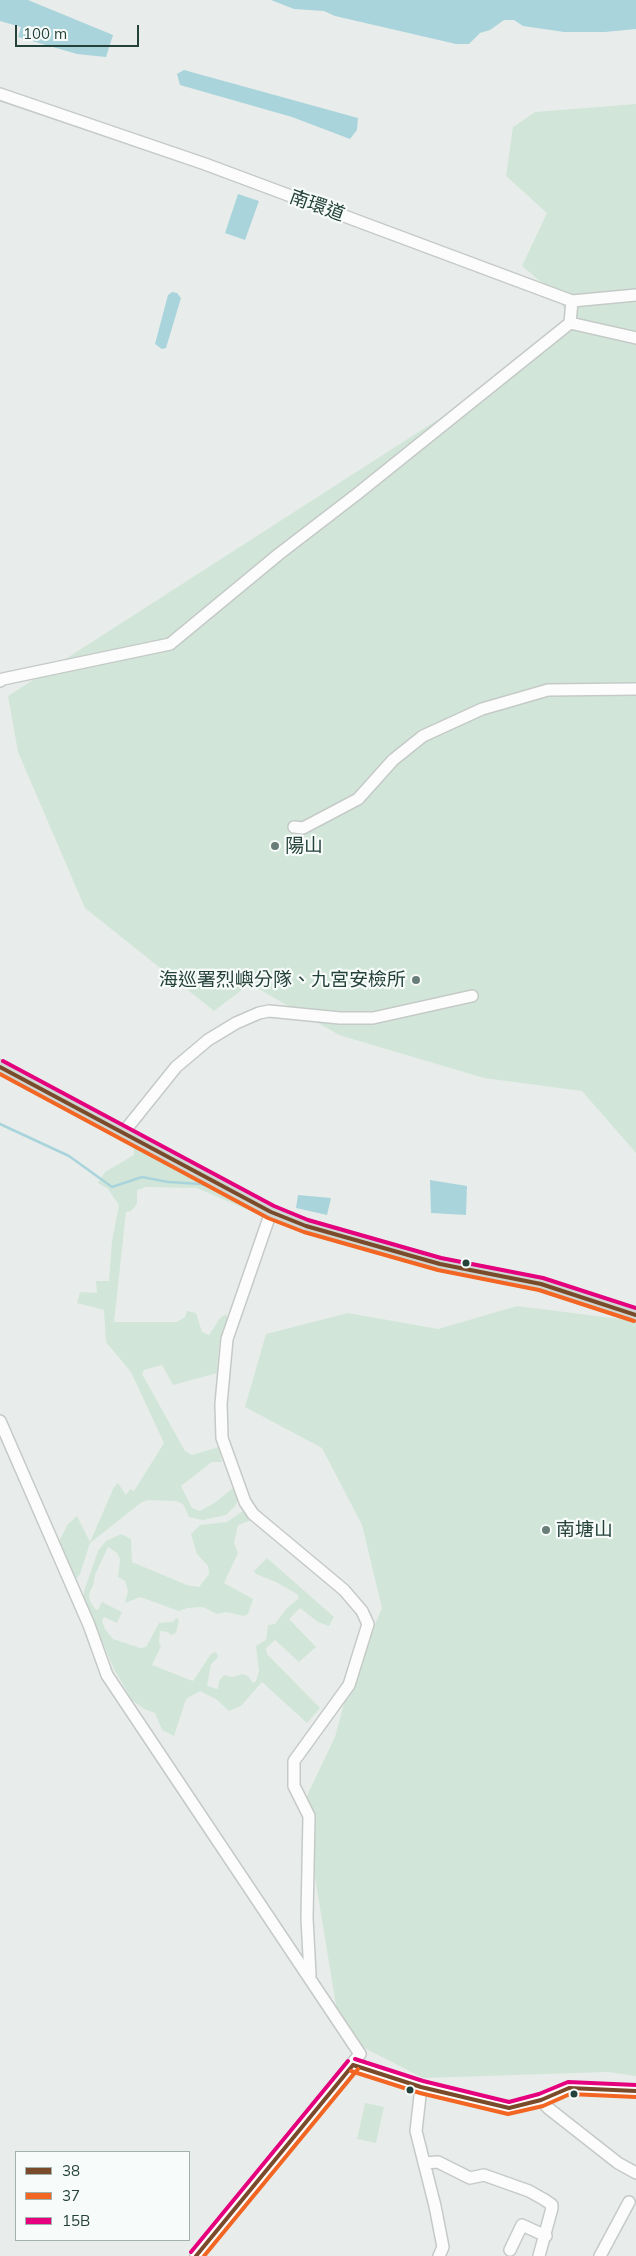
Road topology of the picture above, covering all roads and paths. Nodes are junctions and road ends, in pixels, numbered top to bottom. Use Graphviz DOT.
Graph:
graph roads {
  1 [pos="0,94"];
  2 [pos="636,295"];
  3 [pos="572,301"];
  4 [pos="570,323"];
  5 [pos="636,338"];
  6 [pos="0,681"];
  7 [pos="636,689"];
  8 [pos="294,827"];
  9 [pos="472,996"];
  10 [pos="0,1067"];
  11 [pos="123,1133"];
  12 [pos="271,1212"];
  13 [pos="634,1311"];
  14 [pos="0,1421"];
  15 [pos="310,1977"];
  16 [pos="353,2065"];
  17 [pos="421,2087"];
  18 [pos="636,2091"];
  19 [pos="541,2100"];
  20 [pos="424,2164"];
  21 [pos="636,2173"];
  22 [pos="629,2202"];
  23 [pos="546,2236"];
  24 [pos="510,2250"];
  25 [pos="441,2251"];
  26 [pos="602,2255"];
  27 [pos="196,2256"];
  28 [pos="451,2256"];
  29 [pos="539,2256"];
  1 -- 3 [label="street, 南環道"];
  2 -- 3 [label="street, 南環道"];
  3 -- 4 [label="street"];
  4 -- 5 [label="street"];
  4 -- 6 [label="street"];
  7 -- 8 [label="street"];
  9 -- 11 [label="street"];
  10 -- 11 [label="main road"];
  11 -- 12 [label="main road"];
  12 -- 13 [label="main road"];
  12 -- 15 [label="street"];
  14 -- 15 [label="street"];
  15 -- 16 [label="street"];
  16 -- 17 [label="street"];
  16 -- 27 [label="street"];
  17 -- 19 [label="street"];
  17 -- 20 [label="street"];
  18 -- 19 [label="street"];
  19 -- 21 [label="street"];
  20 -- 23 [label="street"];
  20 -- 25 [label="street"];
  22 -- 26 [label="street"];
  23 -- 24 [label="street"];
  23 -- 29 [label="street"];
  25 -- 28 [label="street"];
}
